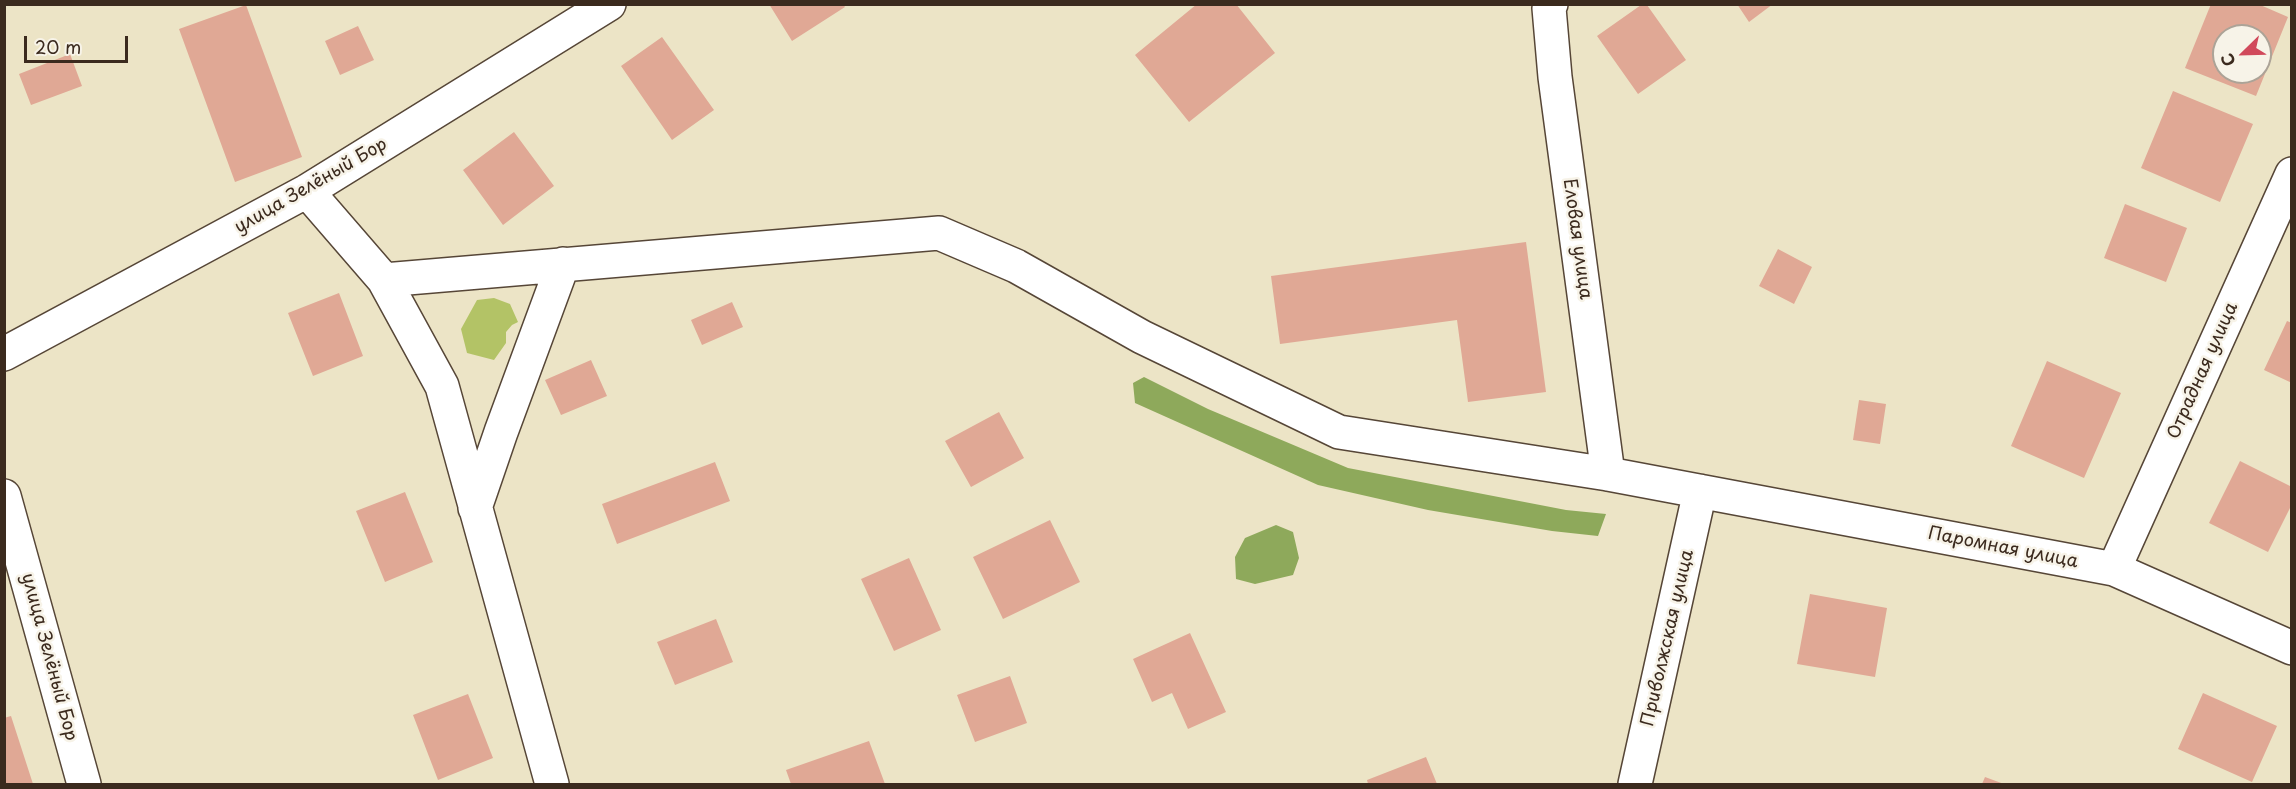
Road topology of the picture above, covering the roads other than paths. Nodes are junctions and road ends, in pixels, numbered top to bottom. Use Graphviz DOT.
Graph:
graph roads {
  1 [pos="609,4"];
  2 [pos="1551,4"];
  3 [pos="2292,174"];
  4 [pos="307,191"];
  5 [pos="562,264"];
  6 [pos="384,280"];
  7 [pos="4,354"];
  8 [pos="1608,474"];
  9 [pos="1700,491"];
  10 [pos="4,496"];
  11 [pos="475,508"];
  12 [pos="2114,569"];
  13 [pos="2292,648"];
  14 [pos="84,784"];
  15 [pos="552,784"];
  16 [pos="1635,784"];
  1 -- 4 [label="street, улица Зелёный Бор"];
  2 -- 8 [label="street, Еловая улица"];
  3 -- 12 [label="street, Отрадная улица"];
  4 -- 6 [label="street"];
  4 -- 7 [label="street, улица Зелёный Бор"];
  5 -- 6 [label="street, Паромная улица"];
  5 -- 8 [label="street, Паромная улица"];
  5 -- 11 [label="street"];
  6 -- 11 [label="street"];
  8 -- 9 [label="street, Паромная улица"];
  9 -- 12 [label="street, Паромная улица"];
  9 -- 16 [label="street, Приволжская улица"];
  10 -- 14 [label="street, улица Зелёный Бор"];
  11 -- 15 [label="street"];
  12 -- 13 [label="street, Паромная улица"];
}
